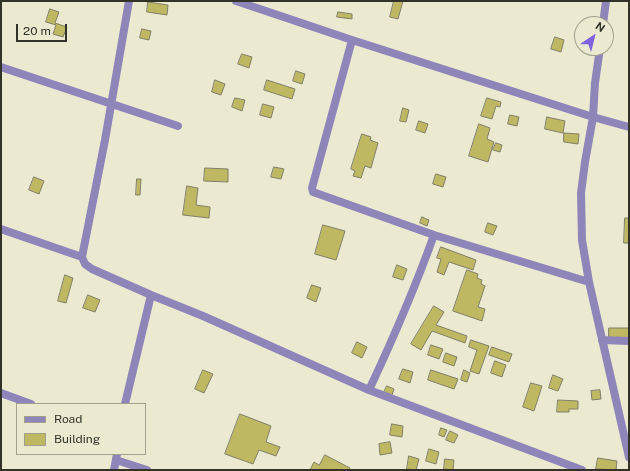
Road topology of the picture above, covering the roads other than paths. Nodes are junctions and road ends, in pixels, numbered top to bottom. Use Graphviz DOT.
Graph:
graph roads {
  1 [pos="129,1"];
  2 [pos="236,1"];
  3 [pos="606,1"];
  4 [pos="604,16"];
  5 [pos="352,40"];
  6 [pos="599,56"];
  7 [pos="1,67"];
  8 [pos="111,104"];
  9 [pos="593,117"];
  10 [pos="178,126"];
  11 [pos="629,127"];
  12 [pos="1,229"];
  13 [pos="434,235"];
  14 [pos="82,257"];
  15 [pos="589,282"];
  16 [pos="151,295"];
  17 [pos="602,340"];
  18 [pos="629,341"];
  19 [pos="369,390"];
  20 [pos="1,393"];
  21 [pos="28,403"];
  22 [pos="125,403"];
  23 [pos="116,457"];
  24 [pos="629,457"];
  25 [pos="114,470"];
  26 [pos="147,470"];
  27 [pos="582,470"];
  1 -- 8 [label="street"];
  2 -- 5 [label="street"];
  3 -- 4 [label="street"];
  5 -- 9 [label="street"];
  5 -- 13 [label="street"];
  6 -- 9 [label="street"];
  7 -- 8 [label="street"];
  8 -- 10 [label="street"];
  8 -- 14 [label="street"];
  9 -- 11 [label="street"];
  9 -- 15 [label="street"];
  12 -- 14 [label="street"];
  13 -- 15 [label="street"];
  13 -- 19 [label="street"];
  14 -- 16 [label="street"];
  15 -- 17 [label="street"];
  16 -- 19 [label="street"];
  16 -- 22 [label="street"];
  17 -- 18 [label="street"];
  17 -- 24 [label="street"];
  19 -- 27 [label="street"];
  20 -- 21 [label="street"];
  23 -- 25 [label="street"];
  23 -- 26 [label="street"];
}
